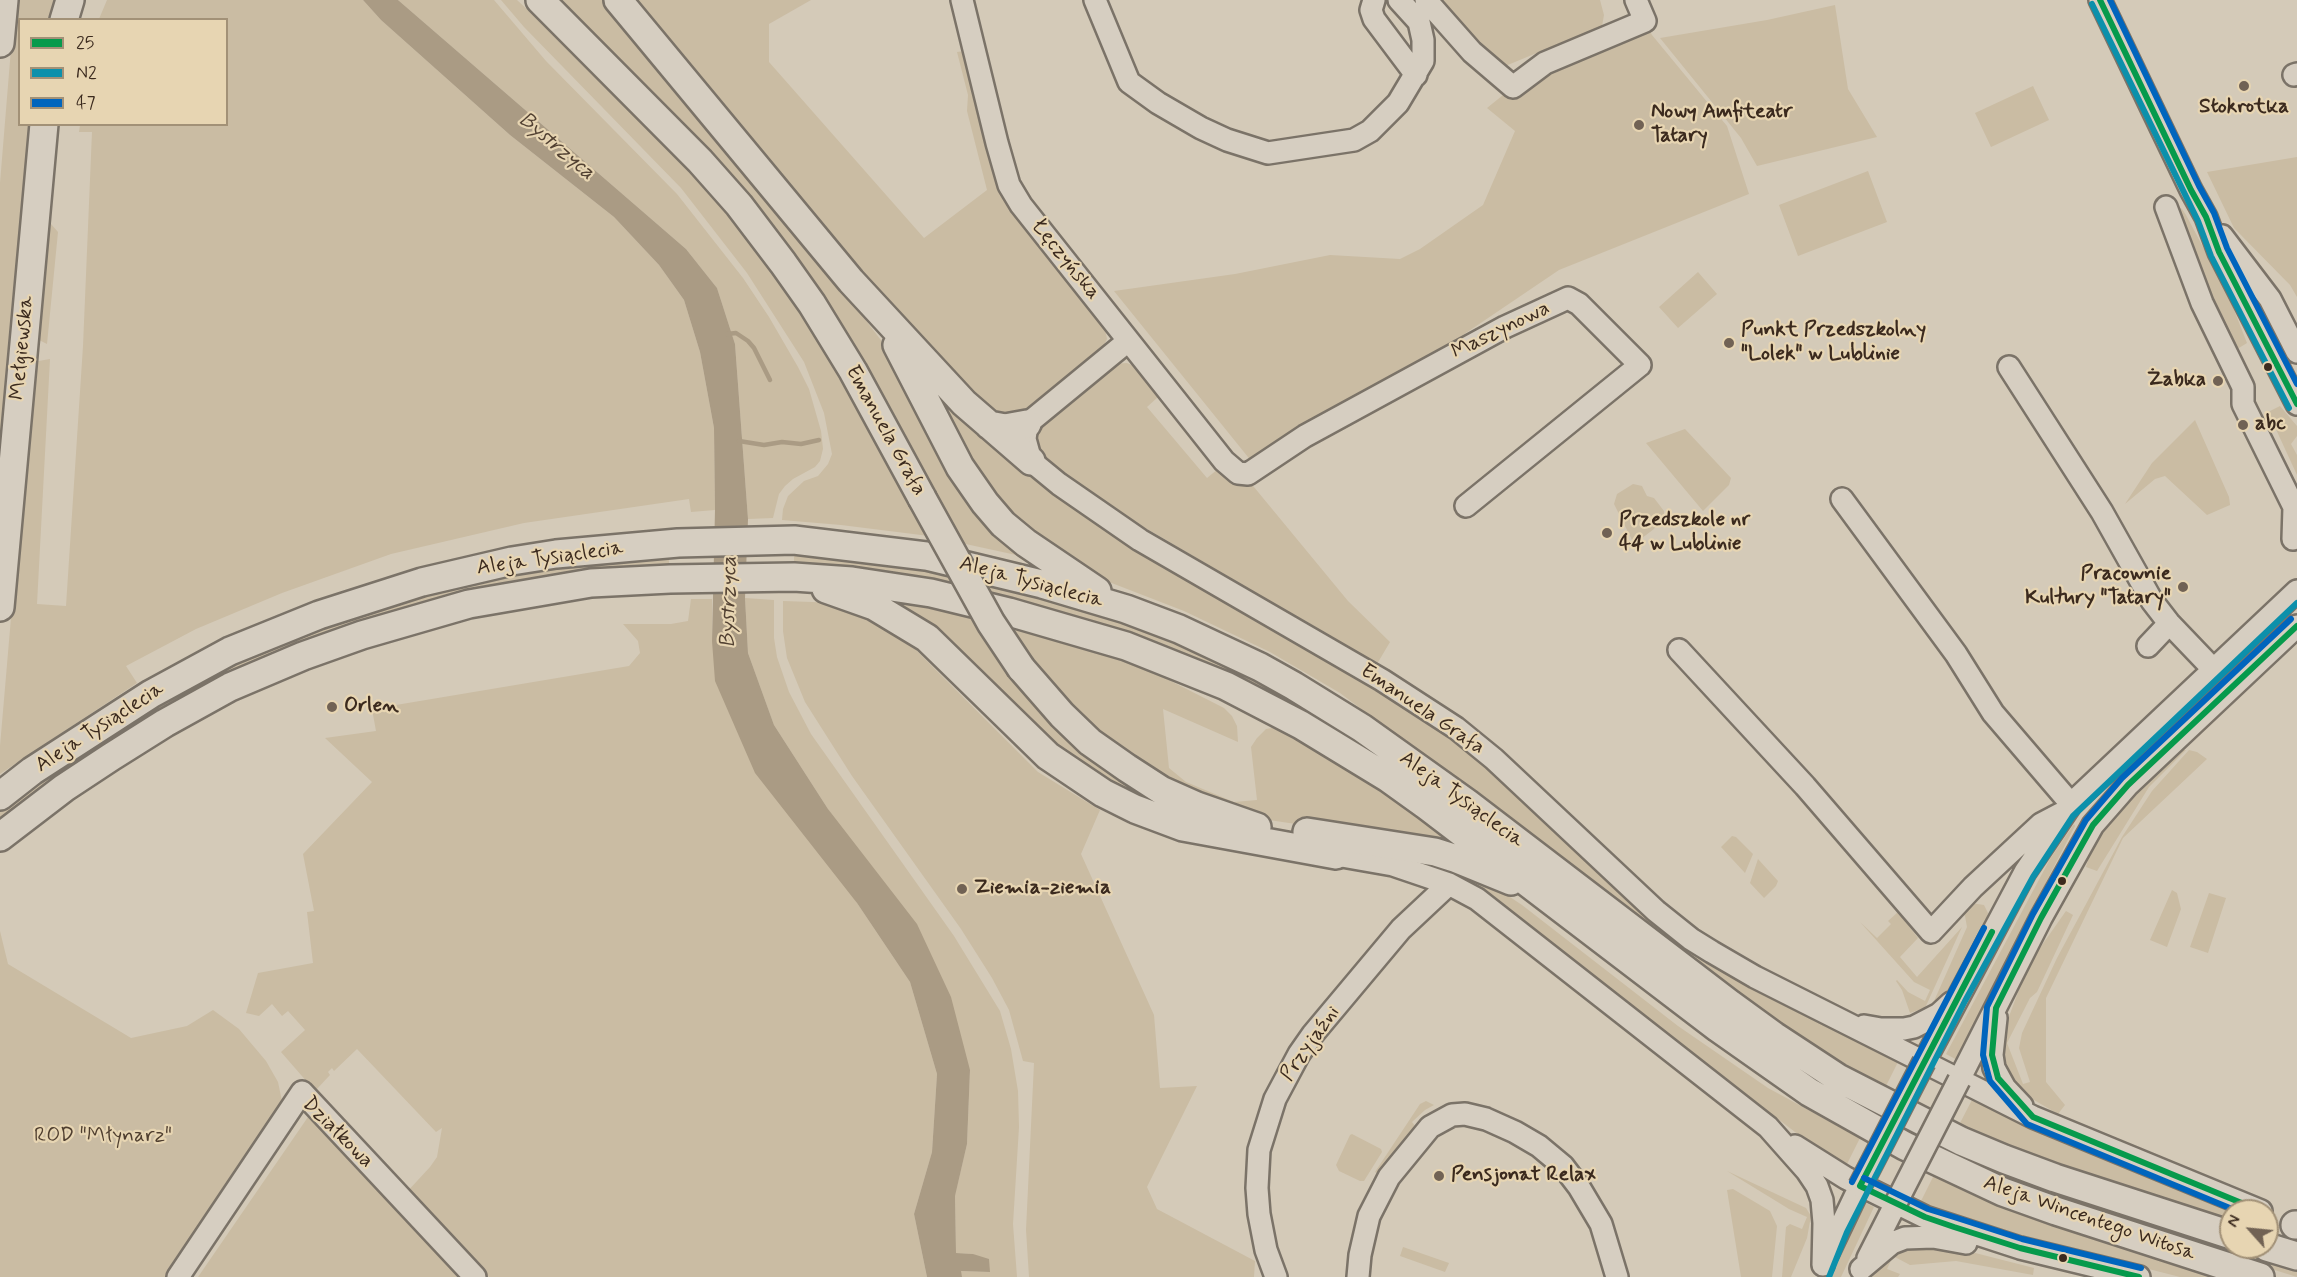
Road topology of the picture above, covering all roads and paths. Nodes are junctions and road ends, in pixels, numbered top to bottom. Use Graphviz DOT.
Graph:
graph roads {
  1 [pos="4,0"];
  2 [pos="70,0"];
  3 [pos="540,0"];
  4 [pos="618,0"];
  5 [pos="962,0"];
  6 [pos="1095,0"];
  7 [pos="1374,0"];
  8 [pos="1399,0"];
  9 [pos="1426,0"];
  10 [pos="1636,0"];
  11 [pos="2100,0"];
  12 [pos="65,18"];
  13 [pos="0,43"];
  14 [pos="1416,75"];
  15 [pos="44,126"];
  16 [pos="2166,207"];
  17 [pos="2206,217"];
  18 [pos="850,282"];
  19 [pos="1128,341"];
  20 [pos="2297,352"];
  21 [pos="2009,367"];
  22 [pos="2297,404"];
  23 [pos="1027,424"];
  24 [pos="989,425"];
  25 [pos="1031,461"];
  26 [pos="1248,474"];
  27 [pos="1842,499"];
  28 [pos="1466,506"];
  29 [pos="2293,539"];
  30 [pos="794,577"];
  31 [pos="2297,591"];
  32 [pos="0,607"];
  33 [pos="1126,609"];
  34 [pos="2297,626"];
  35 [pos="2165,628"];
  36 [pos="2148,646"];
  37 [pos="1679,650"];
  38 [pos="2213,669"];
  39 [pos="2185,696"];
  40 [pos="2202,715"];
  41 [pos="0,796"];
  42 [pos="2069,807"];
  43 [pos="1250,824"];
  44 [pos="0,837"];
  45 [pos="1336,855"];
  46 [pos="1449,884"];
  47 [pos="1973,887"];
  48 [pos="1544,895"];
  49 [pos="2004,909"];
  50 [pos="1958,997"];
  51 [pos="1996,1008"];
  52 [pos="1851,1025"];
  53 [pos="1924,1062"];
  54 [pos="1959,1080"];
  55 [pos="2033,1117"];
  56 [pos="1768,1127"];
  57 [pos="1961,1141"];
  58 [pos="1953,1170"];
  59 [pos="1860,1186"];
  60 [pos="2232,1199"];
  61 [pos="1896,1203"];
  62 [pos="2279,1218"];
  63 [pos="2296,1225"];
  64 [pos="2219,1231"];
  65 [pos="2020,1248"];
  66 [pos="2279,1251"];
  67 [pos="2297,1256"];
  68 [pos="1821,1271"];
  69 [pos="1859,1273"];
  70 [pos="178,1277"];
  71 [pos="476,1277"];
  72 [pos="1276,1277"];
  73 [pos="1358,1277"];
  74 [pos="1617,1277"];
  75 [pos="2139,1277"];
  76 [pos="2260,1277"];
  1 -- 13 [label="main road"];
  2 -- 12 [label="main road"];
  3 -- 43 [label="main road, Emanuela Grafa, bridge"];
  4 -- 18 [label="main road"];
  5 -- 19 [label="street, Łęczyńska"];
  6 -- 14 [label="street"];
  7 -- 14 [label="street"];
  8 -- 14 [label="street"];
  9 -- 10 [label="street"];
  11 -- 17 [label="street"];
  15 -- 32 [label="main road, Mełgiewska"];
  16 -- 29 [label="street"];
  17 -- 20 [label="street"];
  17 -- 22 [label="street"];
  18 -- 24 [label="main road"];
  18 -- 33 [label="main road"];
  19 -- 23 [label="street"];
  19 -- 26 [label="street, Łęczyńska"];
  21 -- 38 [label="street"];
  23 -- 24 [label="main road"];
  23 -- 25 [label="street"];
  24 -- 25 [label="main road"];
  25 -- 52 [label="street, Emanuela Grafa"];
  26 -- 28 [label="street, Maszynowa"];
  27 -- 42 [label="street"];
  30 -- 44 [label="main road, Aleja Tysiąclecia"];
  30 -- 45 [label="main road"];
  30 -- 48 [label="main road, Aleja Tysiąclecia"];
  31 -- 38 [label="street"];
  33 -- 41 [label="main road, Aleja Tysiąclecia"];
  33 -- 57 [label="main road, Aleja Tysiąclecia"];
  34 -- 40 [label="street"];
  35 -- 36 [label="street"];
  37 -- 47 [label="street"];
  38 -- 39 [label="street"];
  39 -- 40 [label="street"];
  39 -- 42 [label="street"];
  40 -- 51 [label="street"];
  42 -- 47 [label="street"];
  42 -- 49 [label="street"];
  43 -- 45 [label="main road"];
  43 -- 48 [label="main road"];
  45 -- 46 [label="street"];
  46 -- 56 [label="street"];
  46 -- 72 [label="street, Przyjaźni"];
  47 -- 49 [label="street"];
  48 -- 58 [label="main road, Aleja Tysiąclecia"];
  49 -- 50 [label="street"];
  50 -- 52 [label="street"];
  50 -- 53 [label="street"];
  51 -- 54 [label="street"];
  51 -- 55 [label="street"];
  52 -- 53 [label="street, Emanuela Grafa"];
  53 -- 54 [label="street"];
  53 -- 59 [label="street, bridge"];
  54 -- 55 [label="street"];
  54 -- 61 [label="street, bridge"];
  55 -- 60 [label="street"];
  56 -- 59 [label="street, Aleja Wincentego Witosa"];
  56 -- 68 [label="street"];
  57 -- 64 [label="main road, Aleja Wincentego Witosa"];
  58 -- 76 [label="main road, Aleja Wincentego Witosa"];
  59 -- 61 [label="street, Aleja Wincentego Witosa"];
  59 -- 68 [label="street"];
  61 -- 65 [label="street, Aleja Wincentego Witosa"];
  61 -- 69 [label="street"];
  62 -- 63 [label="street"];
  65 -- 69 [label="street"];
  65 -- 75 [label="street, Aleja Wincentego Witosa"];
  66 -- 67 [label="main road"];
  70 -- 71 [label="street, Działkowa"];
  73 -- 74 [label="street"];
}
